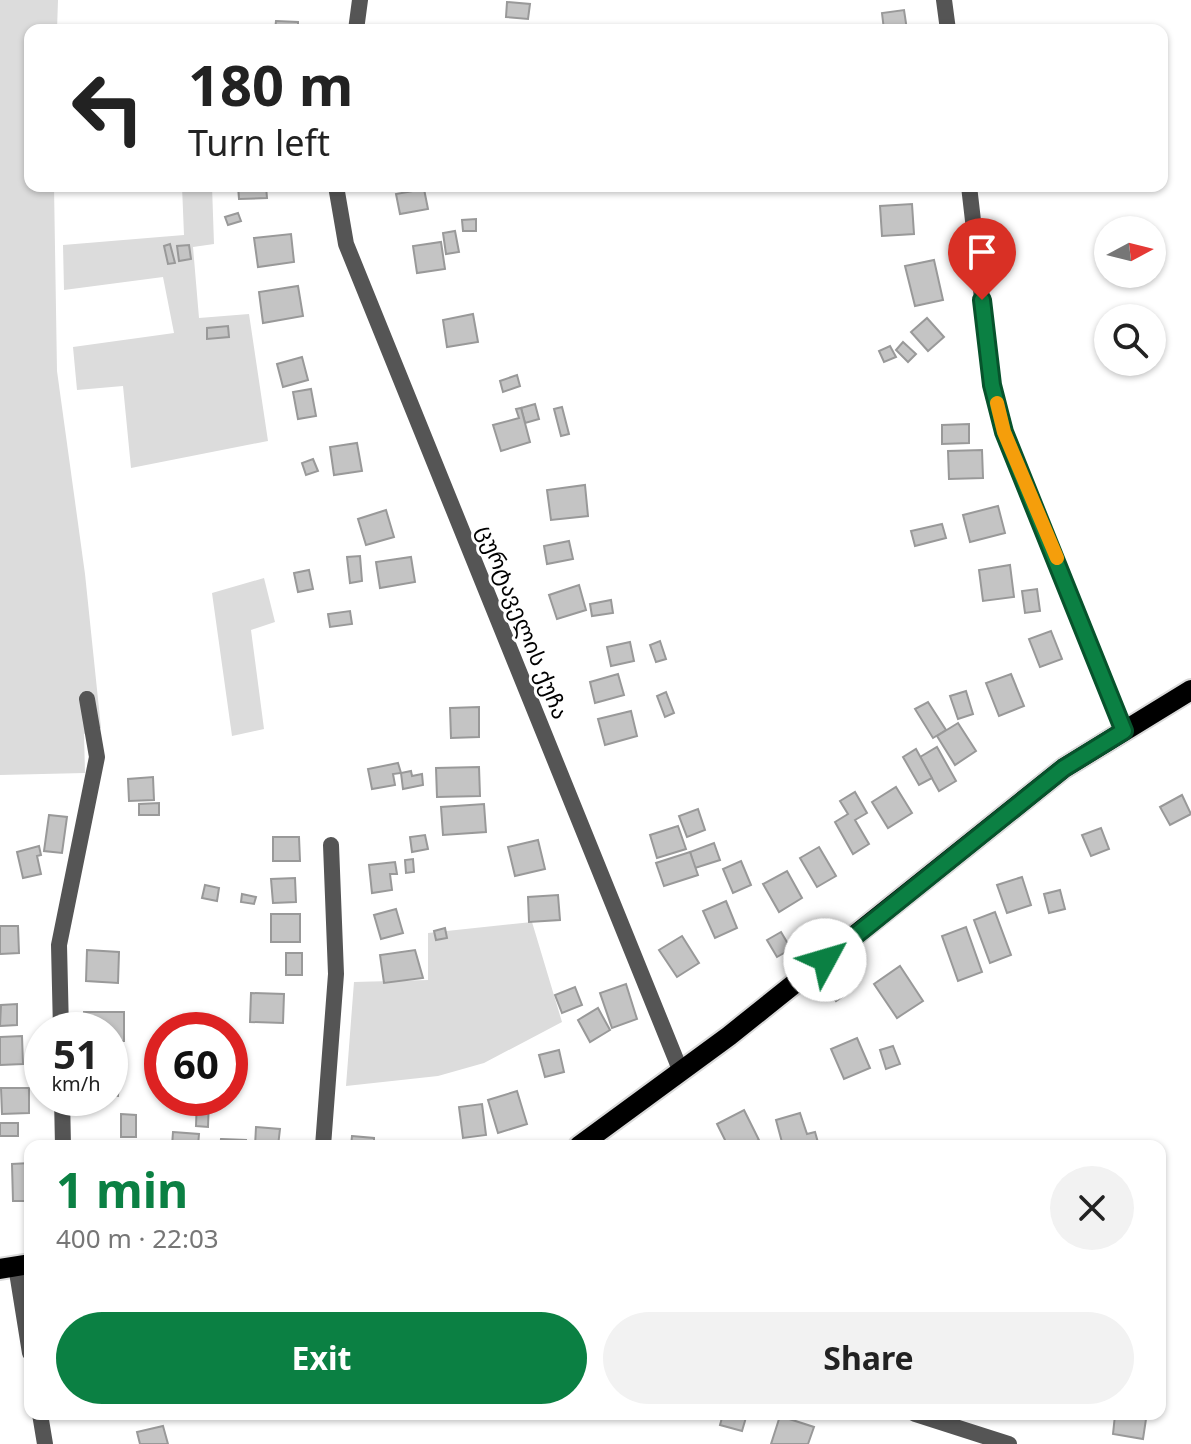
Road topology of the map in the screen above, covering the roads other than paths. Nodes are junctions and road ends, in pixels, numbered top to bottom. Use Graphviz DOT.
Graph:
graph roads {
  1 [pos="360,0"];
  2 [pos="944,0"];
  3 [pos="357,24"];
  4 [pos="947,24"];
  5 [pos="337,192"];
  6 [pos="970,192"];
  7 [pos="1191,690"];
  8 [pos="87,699"];
  9 [pos="1124,731"];
  10 [pos="331,845"];
  11 [pos="61,1012"];
  12 [pos="681,1072"];
  13 [pos="62,1116"];
  14 [pos="63,1140"];
  15 [pos="323,1140"];
  16 [pos="587,1140"];
  17 [pos="15,1266"];
  18 [pos="24,1318"];
  19 [pos="41,1420"];
  20 [pos="934,1420"];
  21 [pos="45,1444"];
  22 [pos="1009,1444"];
  1 -- 3 [label="street"];
  2 -- 4 [label="street"];
  5 -- 12 [label="street, ცურტაველის ქუჩა"];
  6 -- 9 [label="street"];
  7 -- 9 [label="main road"];
  8 -- 11 [label="street"];
  9 -- 12 [label="main road"];
  10 -- 15 [label="street"];
  12 -- 16 [label="main road"];
  13 -- 14 [label="street"];
  17 -- 18 [label="street"];
  19 -- 21 [label="street"];
  20 -- 22 [label="street"];
}
